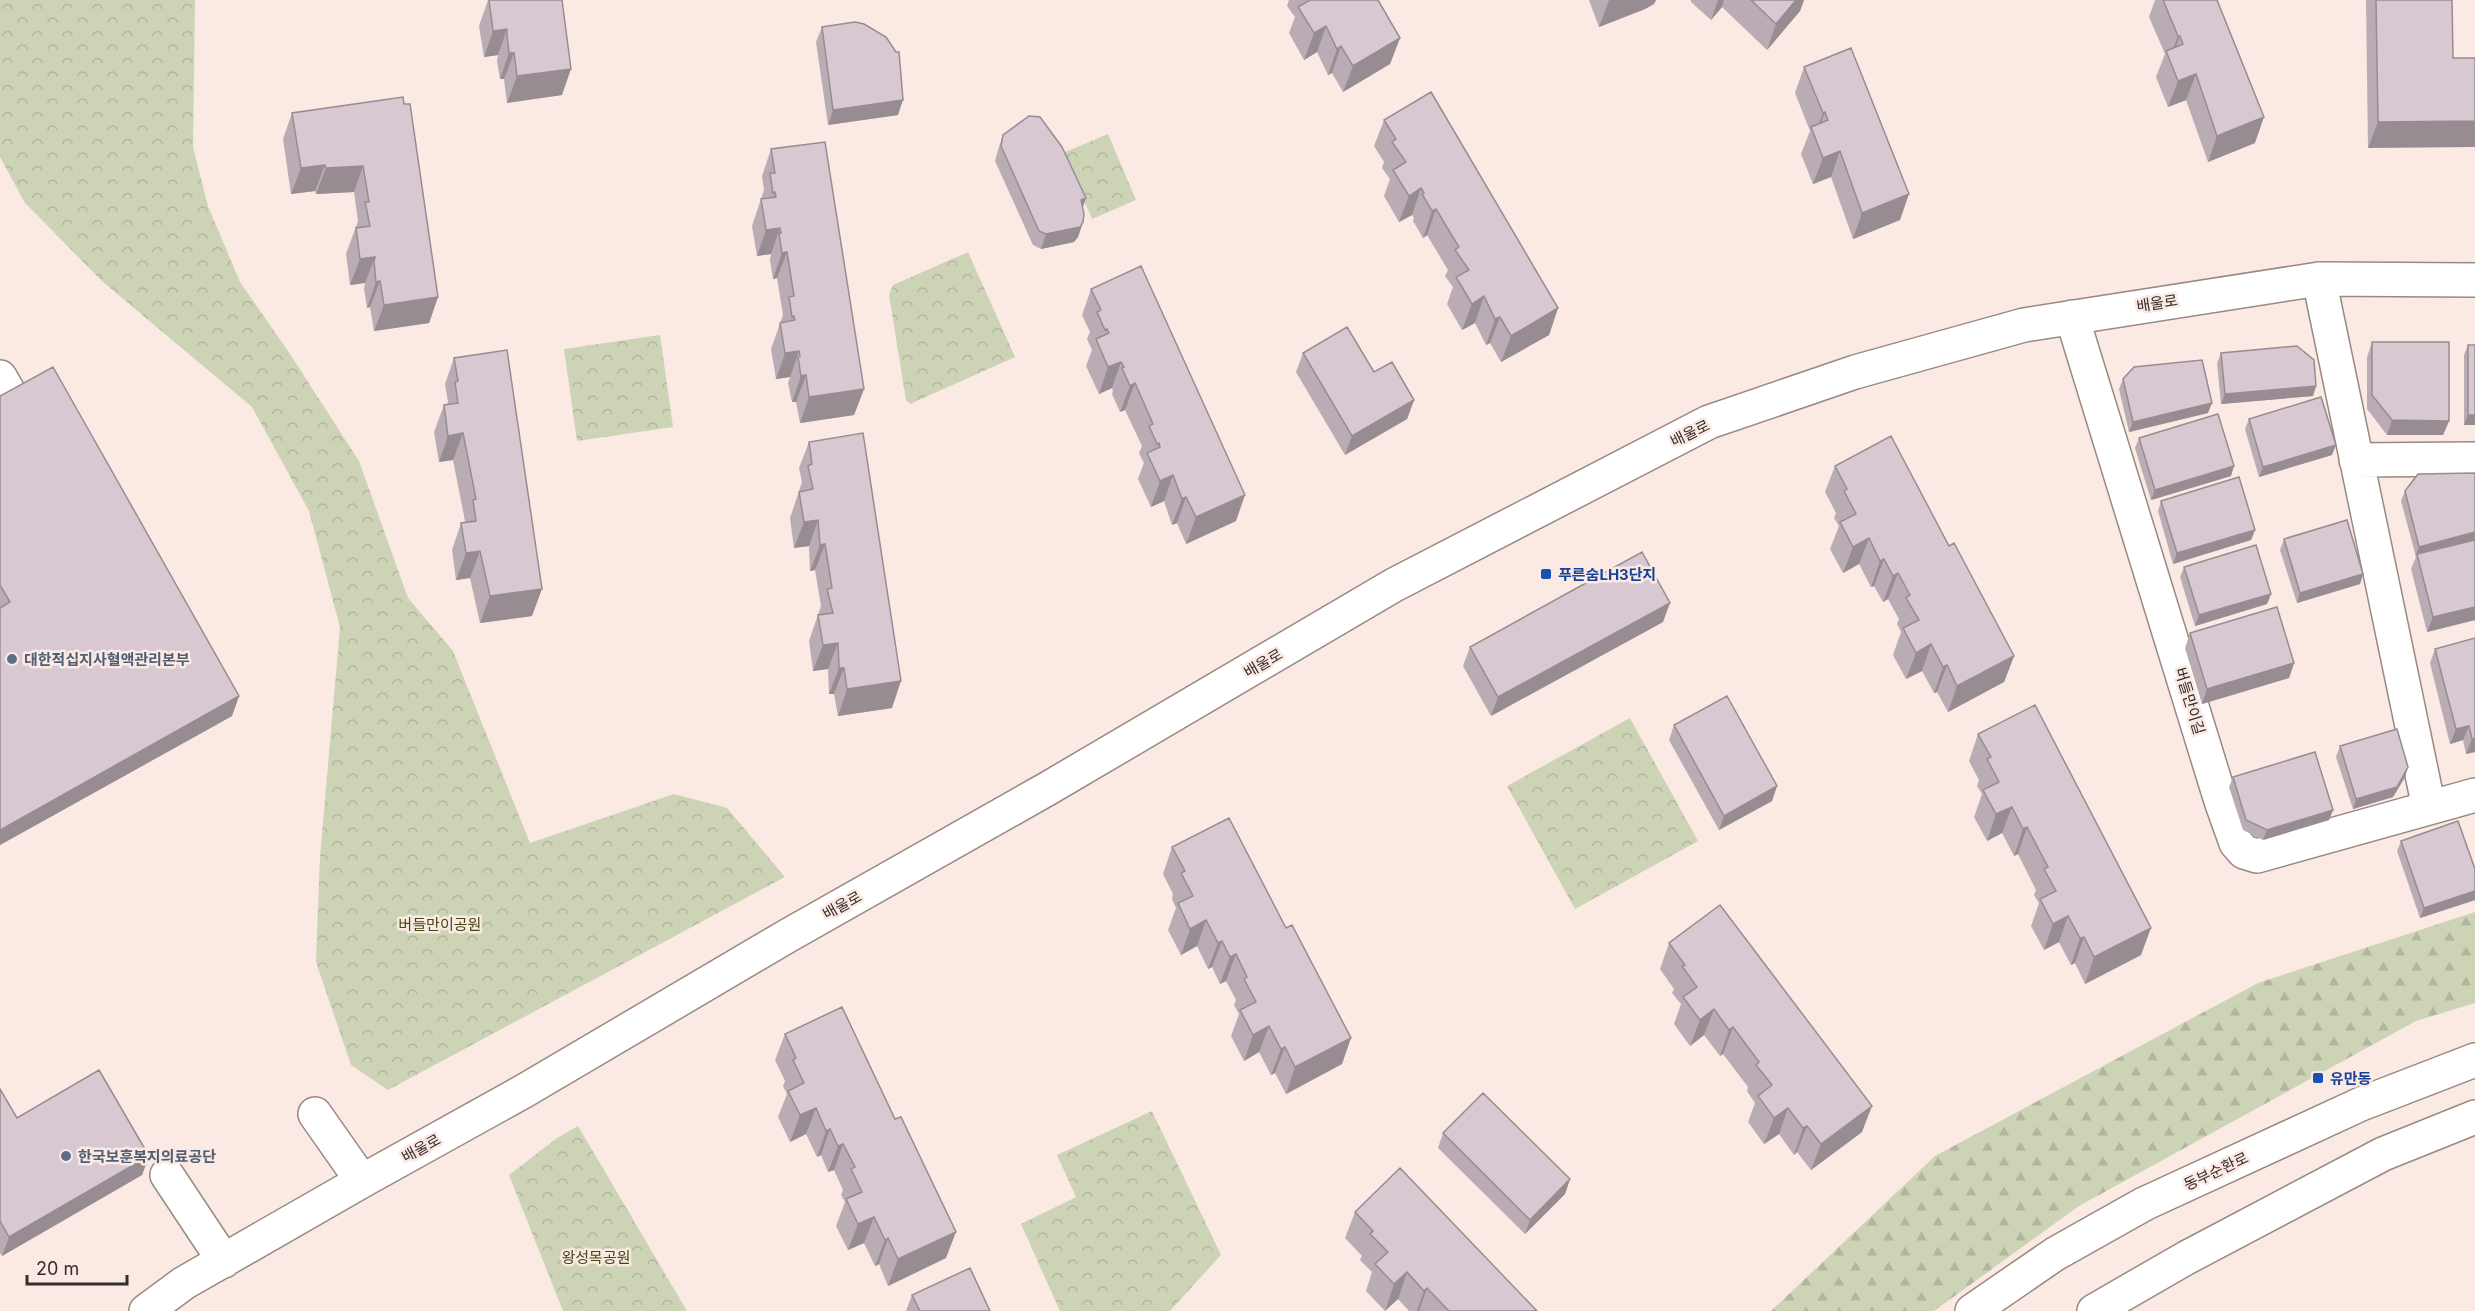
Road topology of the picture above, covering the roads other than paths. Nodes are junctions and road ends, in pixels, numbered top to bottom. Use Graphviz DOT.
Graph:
graph roads {
  1 [pos="2319,279"];
  2 [pos="2475,280"];
  3 [pos="2072,317"];
  4 [pos="2475,459"];
  5 [pos="2356,460"];
  6 [pos="2475,795"];
  7 [pos="2429,808"];
  8 [pos="2475,1060"];
  9 [pos="315,1113"];
  10 [pos="2475,1117"];
  11 [pos="167,1175"];
  12 [pos="362,1181"];
  13 [pos="224,1261"];
  14 [pos="146,1311"];
  15 [pos="1972,1311"];
  16 [pos="2094,1311"];
  1 -- 2 [label="street, 배울로"];
  1 -- 3 [label="street, 배울로"];
  1 -- 5 [label="street"];
  3 -- 7 [label="street, 버들만이길"];
  3 -- 12 [label="street, 배울로"];
  4 -- 5 [label="street"];
  5 -- 7 [label="street"];
  6 -- 7 [label="street, 버들만이길"];
  8 -- 15 [label="street, 동부순환로"];
  9 -- 12 [label="street"];
  10 -- 16 [label="street"];
  11 -- 13 [label="street"];
  12 -- 13 [label="street, 배울로"];
  13 -- 14 [label="street, 배울로"];
}
